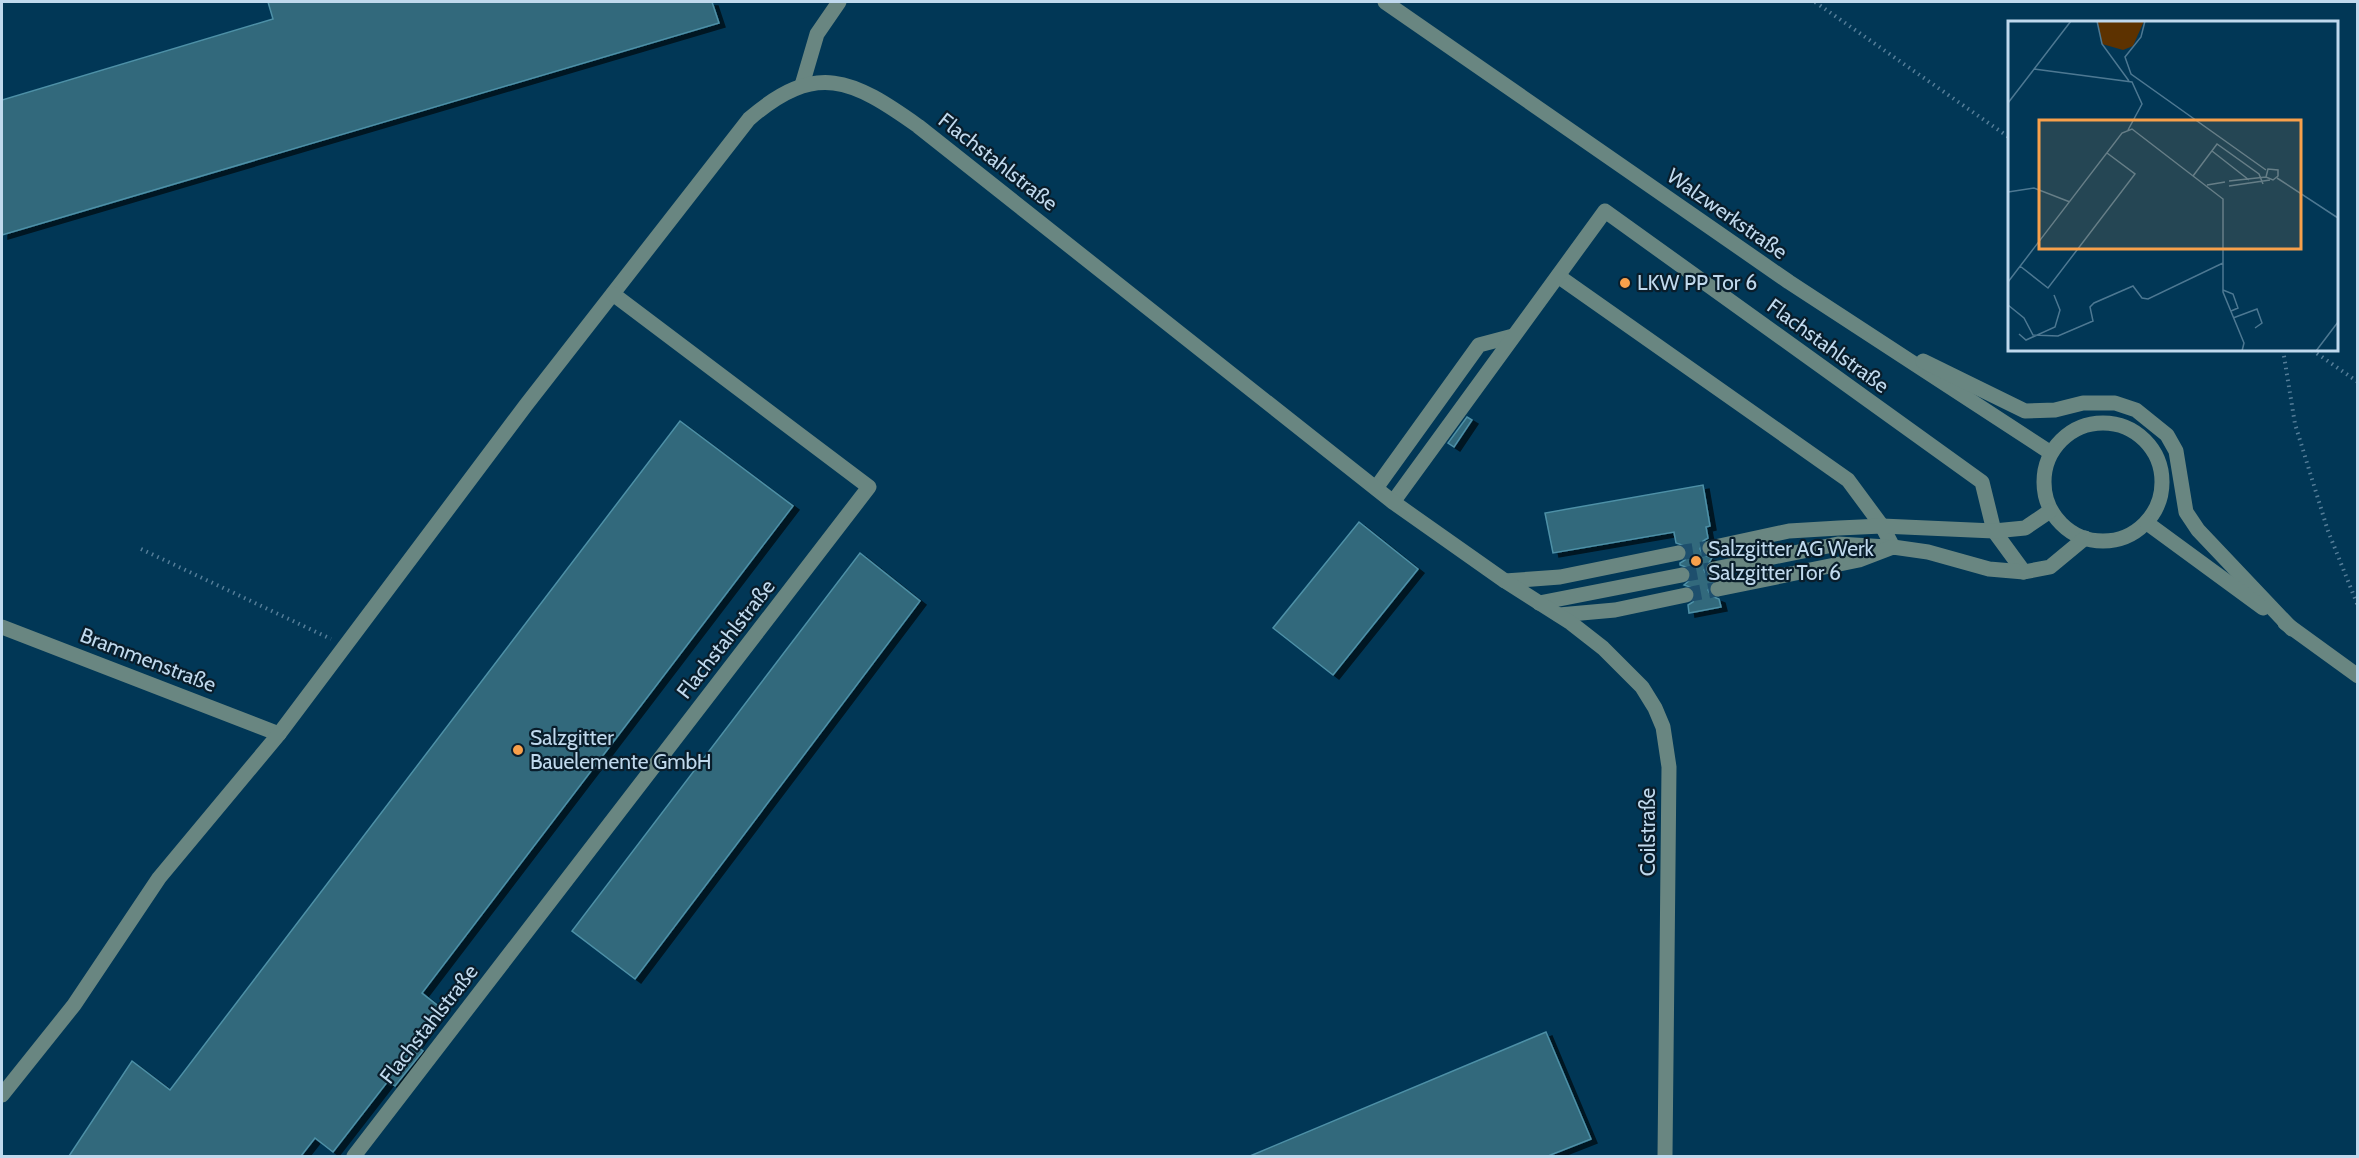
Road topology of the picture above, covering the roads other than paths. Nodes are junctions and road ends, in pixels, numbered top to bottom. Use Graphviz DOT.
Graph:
graph roads {
  1 [pos="839,2"];
  2 [pos="1386,2"];
  3 [pos="802,85"];
  4 [pos="1558,276"];
  5 [pos="613,294"];
  6 [pos="1858,329"];
  7 [pos="1513,336"];
  8 [pos="2051,453"];
  9 [pos="1376,488"];
  10 [pos="1393,502"];
  11 [pos="2050,511"];
  12 [pos="2147,523"];
  13 [pos="1881,526"];
  14 [pos="1994,531"];
  15 [pos="2085,538"];
  16 [pos="1893,547"];
  17 [pos="1710,548"];
  18 [pos="1678,553"];
  19 [pos="1714,569"];
  20 [pos="2024,572"];
  21 [pos="1682,575"];
  22 [pos="1504,581"];
  23 [pos="1718,589"];
  24 [pos="1686,595"];
  25 [pos="1539,603"];
  26 [pos="1559,615"];
  27 [pos="2,627"];
  28 [pos="2292,629"];
  29 [pos="2358,676"];
  30 [pos="279,734"];
  31 [pos="2,1095"];
  32 [pos="354,1156"];
  33 [pos="1665,1156"];
  1 -- 3 [label="street"];
  2 -- 6 [label="street, Walzwerkstraße"];
  3 -- 5 [label="street, Flachstahlstraße"];
  3 -- 9 [label="street, Flachstahlstraße"];
  4 -- 7 [label="street, Flachstahlstraße"];
  4 -- 13 [label="street"];
  4 -- 14 [label="street, Flachstahlstraße"];
  5 -- 30 [label="street, Flachstahlstraße"];
  5 -- 32 [label="street, Flachstahlstraße"];
  6 -- 8 [label="street, Walzwerkstraße"];
  6 -- 28 [label="street"];
  7 -- 9 [label="street"];
  7 -- 10 [label="street, Flachstahlstraße"];
  8 -- 11 [label="street"];
  8 -- 12 [label="street"];
  9 -- 10 [label="street, Flachstahlstraße"];
  10 -- 22 [label="street, Flachstahlstraße"];
  11 -- 14 [label="street"];
  11 -- 15 [label="street"];
  12 -- 15 [label="street"];
  12 -- 28 [label="street"];
  13 -- 14 [label="street"];
  13 -- 16 [label="street"];
  13 -- 17 [label="street"];
  14 -- 20 [label="street, Flachstahlstraße"];
  15 -- 20 [label="street"];
  16 -- 19 [label="street"];
  16 -- 20 [label="street"];
  16 -- 23 [label="street"];
  18 -- 22 [label="street"];
  21 -- 25 [label="street"];
  22 -- 25 [label="street, Coilstraße"];
  24 -- 26 [label="street"];
  25 -- 26 [label="street, Coilstraße"];
  26 -- 33 [label="street, Coilstraße"];
  27 -- 30 [label="street, Brammenstraße"];
  28 -- 29 [label="street"];
  30 -- 31 [label="street, Flachstahlstraße"];
}
